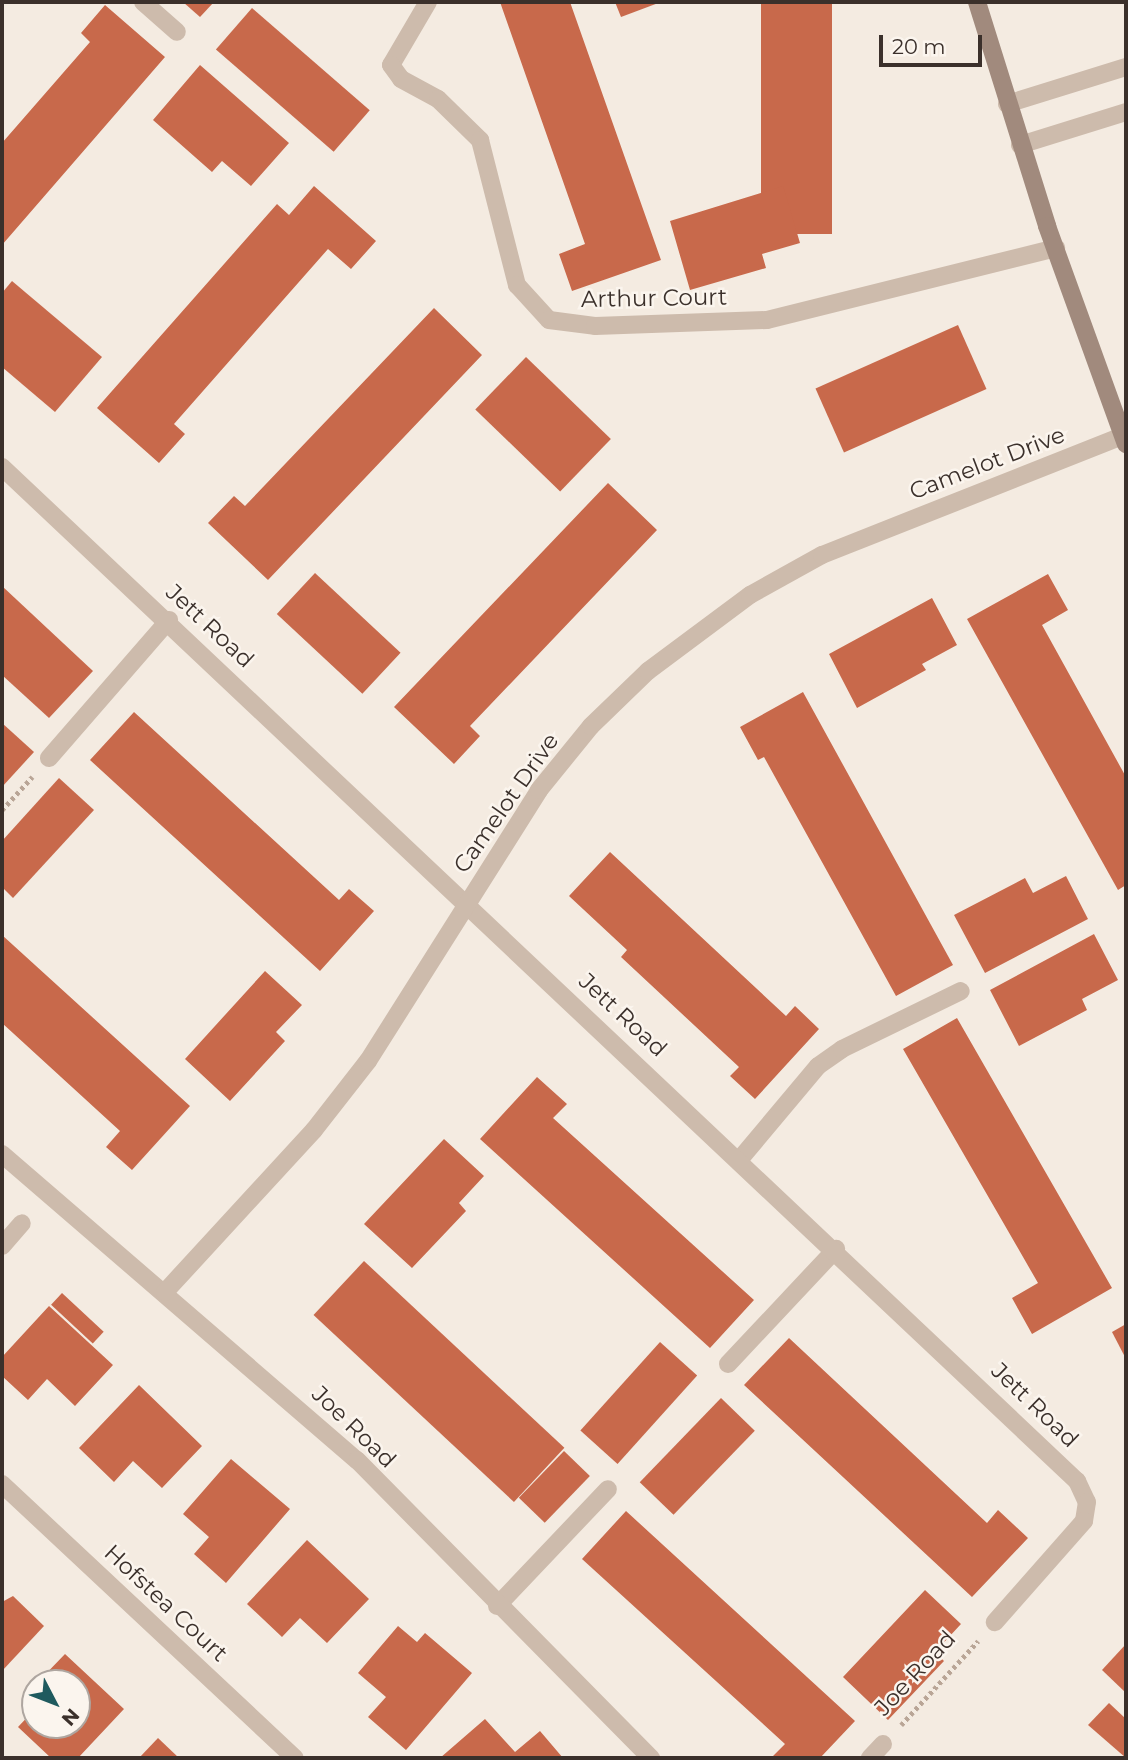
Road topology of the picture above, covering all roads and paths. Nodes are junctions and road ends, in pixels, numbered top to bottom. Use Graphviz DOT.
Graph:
graph roads {
  1 [pos="143,2"];
  2 [pos="428,2"];
  3 [pos="977,2"];
  4 [pos="177,32"];
  5 [pos="1126,67"];
  6 [pos="1007,104"];
  7 [pos="1126,112"];
  8 [pos="1020,145"];
  9 [pos="1056,248"];
  10 [pos="1125,438"];
  11 [pos="2,467"];
  12 [pos="169,620"];
  13 [pos="49,758"];
  14 [pos="2,810"];
  15 [pos="467,902"];
  16 [pos="961,991"];
  17 [pos="2,1154"];
  18 [pos="740,1158"];
  19 [pos="22,1223"];
  20 [pos="2,1246"];
  21 [pos="836,1249"];
  22 [pos="165,1292"];
  23 [pos="728,1364"];
  24 [pos="2,1484"];
  25 [pos="608,1489"];
  26 [pos="497,1606"];
  27 [pos="995,1622"];
  28 [pos="883,1744"];
  29 [pos="295,1758"];
  30 [pos="651,1758"];
  31 [pos="870,1758"];
  1 -- 4 [label="street"];
  2 -- 9 [label="street, Arthur Court"];
  3 -- 6 [label="street"];
  5 -- 6 [label="street"];
  6 -- 8 [label="street"];
  7 -- 8 [label="street"];
  8 -- 9 [label="street"];
  9 -- 10 [label="street"];
  10 -- 15 [label="street, Camelot Drive"];
  11 -- 12 [label="street, Jett Road"];
  12 -- 13 [label="street"];
  12 -- 15 [label="street, Jett Road"];
  13 -- 14 [label="path"];
  15 -- 18 [label="street, Jett Road"];
  15 -- 22 [label="street, Camelot Drive"];
  16 -- 18 [label="street"];
  17 -- 22 [label="street, Joe Road"];
  18 -- 21 [label="street, Jett Road"];
  19 -- 20 [label="street"];
  21 -- 23 [label="street"];
  21 -- 27 [label="street, Jett Road"];
  22 -- 26 [label="street, Joe Road"];
  24 -- 29 [label="street, Hofstea Court"];
  25 -- 26 [label="street"];
  26 -- 30 [label="street, Joe Road"];
  27 -- 28 [label="path, Joe Road"];
  28 -- 31 [label="street, Joe Road"];
}
